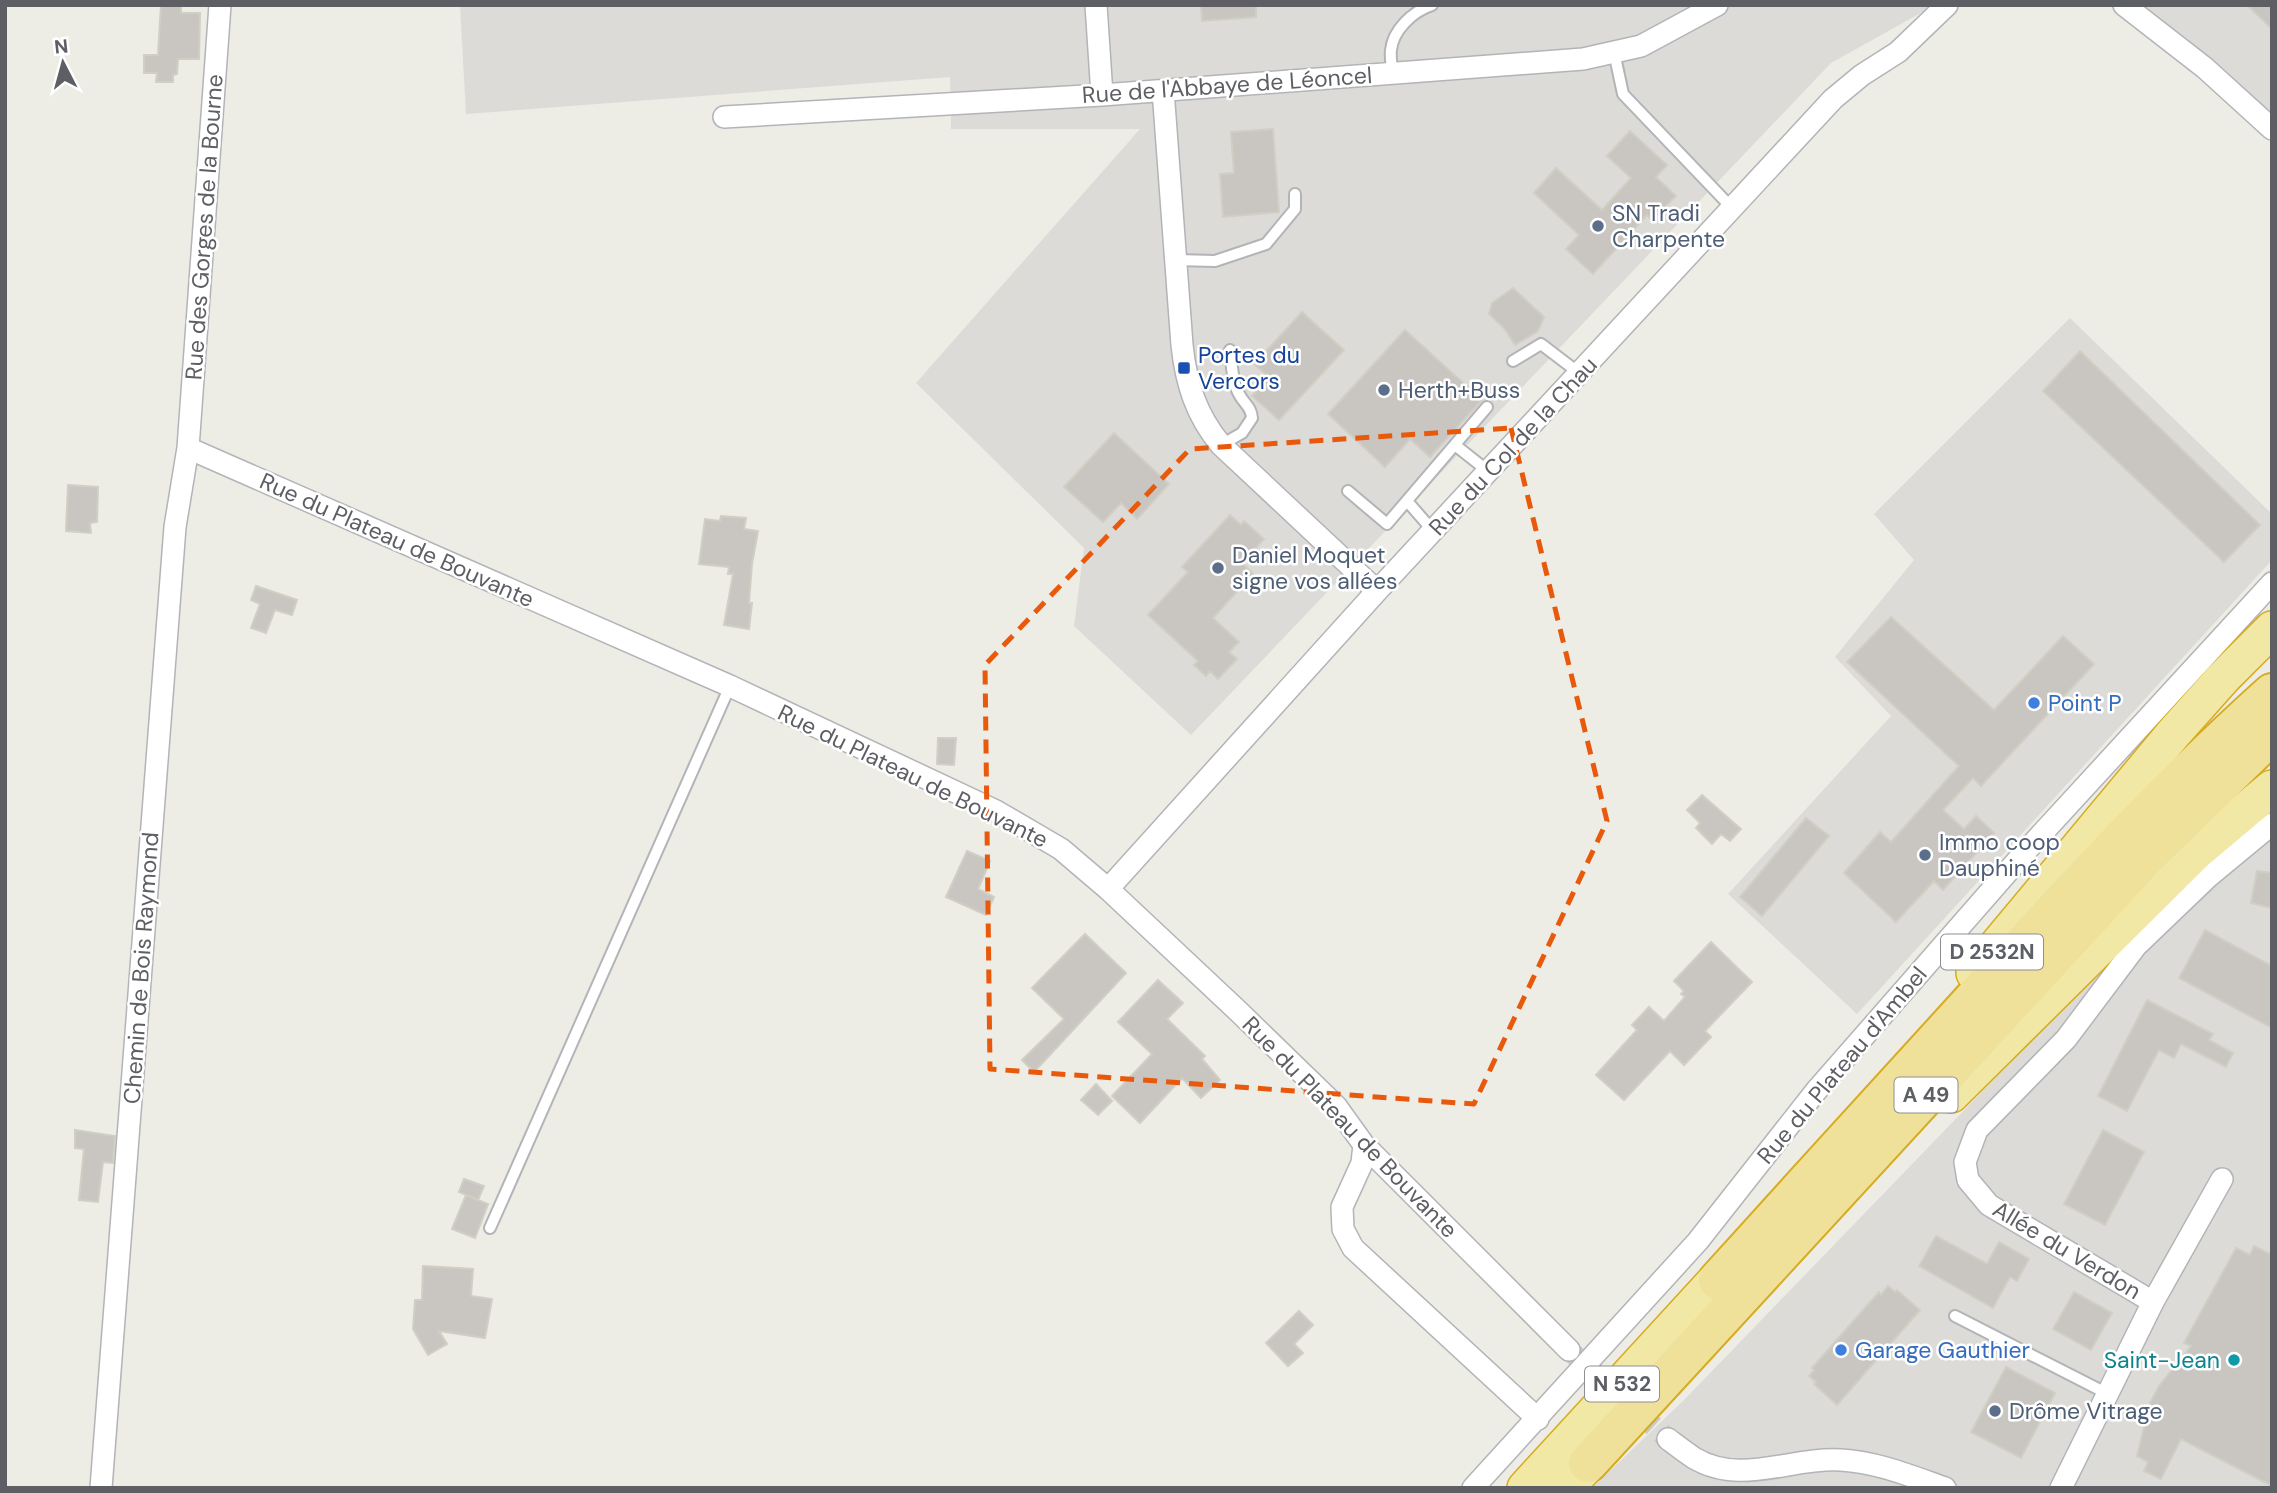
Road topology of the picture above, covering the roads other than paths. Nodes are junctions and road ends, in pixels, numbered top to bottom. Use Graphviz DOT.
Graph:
graph roads {
  1 [pos="220,5"];
  2 [pos="1096,5"];
  3 [pos="1432,5"];
  4 [pos="1717,5"];
  5 [pos="2124,5"];
  6 [pos="1938,10"];
  7 [pos="1614,52"];
  8 [pos="1392,73"];
  9 [pos="1163,90"];
  10 [pos="1102,95"];
  11 [pos="724,117"];
  12 [pos="2272,129"];
  13 [pos="1295,194"];
  14 [pos="1732,208"];
  15 [pos="1175,260"];
  16 [pos="1230,350"];
  17 [pos="1513,362"];
  18 [pos="1579,373"];
  19 [pos="1487,407"];
  20 [pos="1455,444"];
  21 [pos="1221,445"];
  22 [pos="188,448"];
  23 [pos="1489,472"];
  24 [pos="1348,491"];
  25 [pos="1407,500"];
  26 [pos="1434,532"];
  27 [pos="2272,583"];
  28 [pos="1377,592"];
  29 [pos="2272,629"];
  30 [pos="730,686"];
  31 [pos="2272,693"];
  32 [pos="2272,734"];
  33 [pos="2272,788"];
  34 [pos="2272,824"];
  35 [pos="1108,889"];
  36 [pos="1364,1145"];
  37 [pos="2222,1179"];
  38 [pos="490,1228"];
  39 [pos="1718,1280"];
  40 [pos="2153,1302"];
  41 [pos="1955,1316"];
  42 [pos="1569,1350"];
  43 [pos="2108,1394"];
  44 [pos="1538,1419"];
  45 [pos="1668,1439"];
  46 [pos="1577,1475"];
  47 [pos="101,1488"];
  48 [pos="1473,1488"];
  49 [pos="1525,1488"];
  50 [pos="1945,1488"];
  51 [pos="2061,1488"];
  1 -- 22 [label="street, Rue des Gorges de la Bourne"];
  2 -- 10 [label="street"];
  3 -- 8 [label="lane"];
  4 -- 7 [label="street, Rue de l'Abbaye de Léoncel"];
  5 -- 12 [label="street"];
  6 -- 14 [label="street, Rue du Col de la Chau"];
  7 -- 8 [label="street, Rue de l'Abbaye de Léoncel"];
  7 -- 14 [label="lane"];
  8 -- 9 [label="street, Rue de l'Abbaye de Léoncel"];
  9 -- 10 [label="street, Rue de l'Abbaye de Léoncel"];
  9 -- 15 [label="street"];
  10 -- 11 [label="street, Rue de l'Abbaye de Léoncel"];
  13 -- 15 [label="lane"];
  14 -- 18 [label="street, Rue du Col de la Chau"];
  15 -- 21 [label="street"];
  16 -- 21 [label="lane"];
  17 -- 18 [label="lane"];
  18 -- 23 [label="street, Rue du Col de la Chau"];
  19 -- 20 [label="lane"];
  20 -- 23 [label="lane"];
  20 -- 25 [label="lane"];
  21 -- 28 [label="street"];
  22 -- 30 [label="street, Rue du Plateau de Bouvante"];
  22 -- 47 [label="street, Chemin de Bois Raymond"];
  23 -- 26 [label="street, Rue du Col de la Chau"];
  24 -- 25 [label="lane"];
  25 -- 26 [label="lane"];
  26 -- 28 [label="street, Rue du Col de la Chau"];
  27 -- 44 [label="street, Rue du Plateau d'Ambel"];
  28 -- 35 [label="street, Rue du Col de la Chau"];
  29 -- 39 [label="highway, D 2532N"];
  30 -- 35 [label="street, Rue du Plateau de Bouvante"];
  30 -- 38 [label="lane"];
  31 -- 39 [label="highway, A 49"];
  32 -- 46 [label="highway, A 49"];
  33 -- 46 [label="highway, D 2532N"];
  34 -- 40 [label="street, Allée du Verdon"];
  35 -- 36 [label="street, Rue du Plateau de Bouvante"];
  36 -- 42 [label="street, Rue du Plateau de Bouvante"];
  36 -- 44 [label="street"];
  37 -- 40 [label="street"];
  39 -- 49 [label="highway, N 532"];
  40 -- 43 [label="street, Allée du Verdon"];
  41 -- 43 [label="lane"];
  43 -- 51 [label="street, Allée du Verdon"];
  44 -- 48 [label="street, Rue du Plateau d'Ambel"];
  45 -- 50 [label="street"];
}
